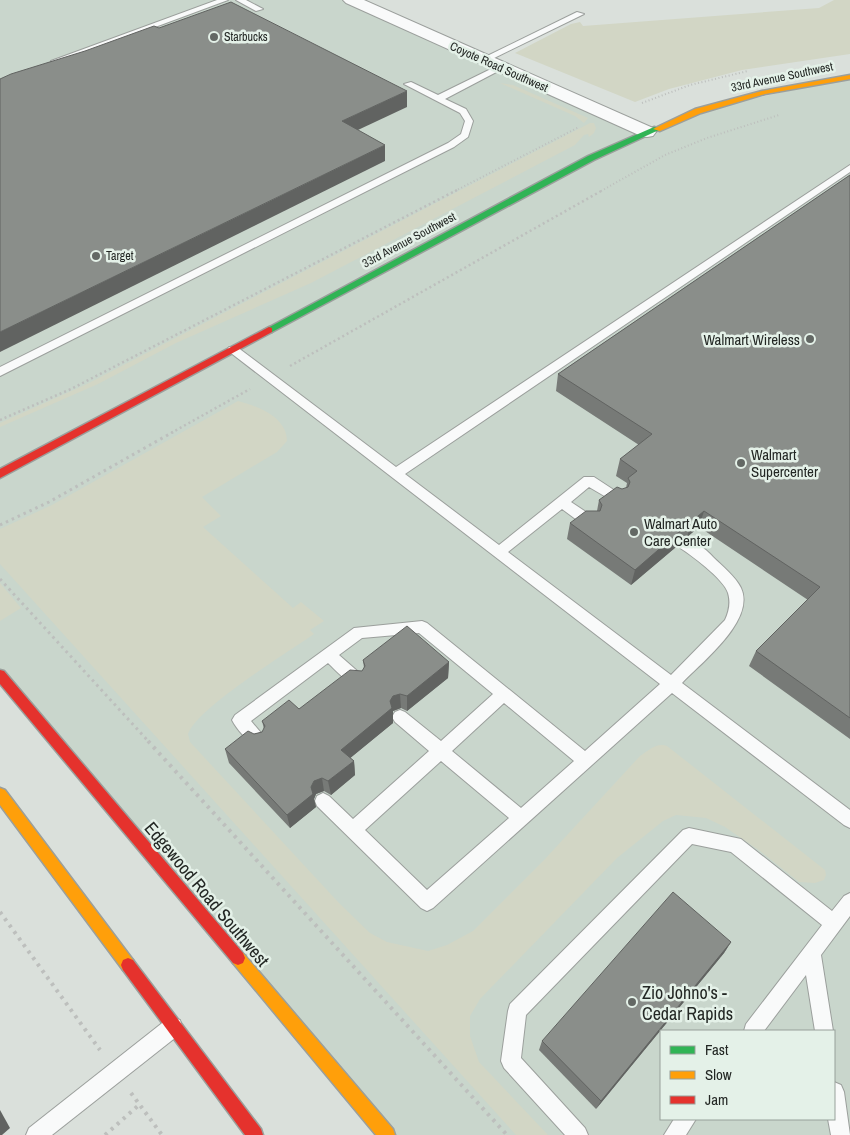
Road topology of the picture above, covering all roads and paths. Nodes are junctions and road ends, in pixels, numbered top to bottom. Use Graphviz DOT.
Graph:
graph roads {
  1 [pos="224,0"];
  2 [pos="240,0"];
  3 [pos="351,0"];
  4 [pos="259,9"];
  5 [pos="580,14"];
  6 [pos="483,60"];
  7 [pos="44,65"];
  8 [pos="500,68"];
  9 [pos="752,70"];
  10 [pos="850,77"];
  11 [pos="408,84"];
  12 [pos="437,99"];
  13 [pos="639,104"];
  14 [pos="782,114"];
  15 [pos="647,132"];
  16 [pos="850,168"];
  17 [pos="233,350"];
  18 [pos="0,372"];
  19 [pos="269,378"];
  20 [pos="0,474"];
  21 [pos="395,474"];
  22 [pos="618,499"];
  23 [pos="562,502"];
  24 [pos="590,522"];
  25 [pos="0,525"];
  26 [pos="682,542"];
  27 [pos="498,553"];
  28 [pos="0,579"];
  29 [pos="328,654"];
  30 [pos="0,675"];
  31 [pos="358,680"];
  32 [pos="670,684"];
  33 [pos="504,694"];
  34 [pos="400,717"];
  35 [pos="259,740"];
  36 [pos="440,752"];
  37 [pos="585,760"];
  38 [pos="0,794"];
  39 [pos="323,801"];
  40 [pos="521,818"];
  41 [pos="850,820"];
  42 [pos="353,830"];
  43 [pos="850,902"];
  44 [pos="0,912"];
  45 [pos="834,924"];
  46 [pos="812,955"];
  47 [pos="174,1026"];
  48 [pos="755,1030"];
  49 [pos="824,1030"];
  50 [pos="117,1073"];
  51 [pos="835,1098"];
  52 [pos="139,1105"];
  53 [pos="685,1120"];
  54 [pos="36,1135"];
  55 [pos="105,1135"];
  56 [pos="162,1135"];
  57 [pos="255,1135"];
  58 [pos="387,1135"];
  59 [pos="507,1135"];
  60 [pos="578,1135"];
  61 [pos="674,1135"];
  62 [pos="841,1135"];
  1 -- 7 [label="lane"];
  2 -- 4 [label="lane"];
  3 -- 6 [label="street, Coyote Road Southwest"];
  5 -- 6 [label="lane"];
  6 -- 8 [label="street, Coyote Road Southwest"];
  8 -- 12 [label="lane"];
  8 -- 15 [label="street, Coyote Road Southwest"];
  9 -- 13 [label="path"];
  10 -- 15 [label="street, 33rd Avenue Southwest"];
  11 -- 12 [label="lane"];
  12 -- 18 [label="lane"];
  14 -- 19 [label="path"];
  15 -- 17 [label="street, 33rd Avenue Southwest"];
  16 -- 21 [label="lane"];
  17 -- 19 [label="lane"];
  17 -- 20 [label="street, 33rd Avenue Southwest"];
  19 -- 21 [label="lane"];
  19 -- 25 [label="path"];
  21 -- 27 [label="lane"];
  22 -- 23 [label="lane"];
  23 -- 24 [label="lane"];
  23 -- 27 [label="lane"];
  26 -- 32 [label="lane"];
  27 -- 32 [label="lane"];
  28 -- 59 [label="path"];
  29 -- 31 [label="lane"];
  29 -- 33 [label="lane"];
  29 -- 35 [label="lane"];
  30 -- 58 [label="street, Edgewood Road Southwest"];
  32 -- 37 [label="lane"];
  32 -- 41 [label="lane"];
  33 -- 36 [label="lane"];
  33 -- 37 [label="lane"];
  34 -- 36 [label="lane"];
  36 -- 40 [label="lane"];
  36 -- 42 [label="lane"];
  37 -- 40 [label="lane"];
  38 -- 47 [label="street"];
  39 -- 42 [label="lane"];
  40 -- 42 [label="lane"];
  43 -- 45 [label="lane"];
  44 -- 50 [label="path"];
  45 -- 46 [label="lane"];
  45 -- 60 [label="lane"];
  46 -- 48 [label="lane"];
  46 -- 49 [label="lane"];
  47 -- 50 [label="lane"];
  47 -- 57 [label="street"];
  50 -- 52 [label="path"];
  50 -- 54 [label="lane"];
  51 -- 62 [label="lane"];
  52 -- 55 [label="path"];
  52 -- 56 [label="path"];
  53 -- 61 [label="lane"];
}
